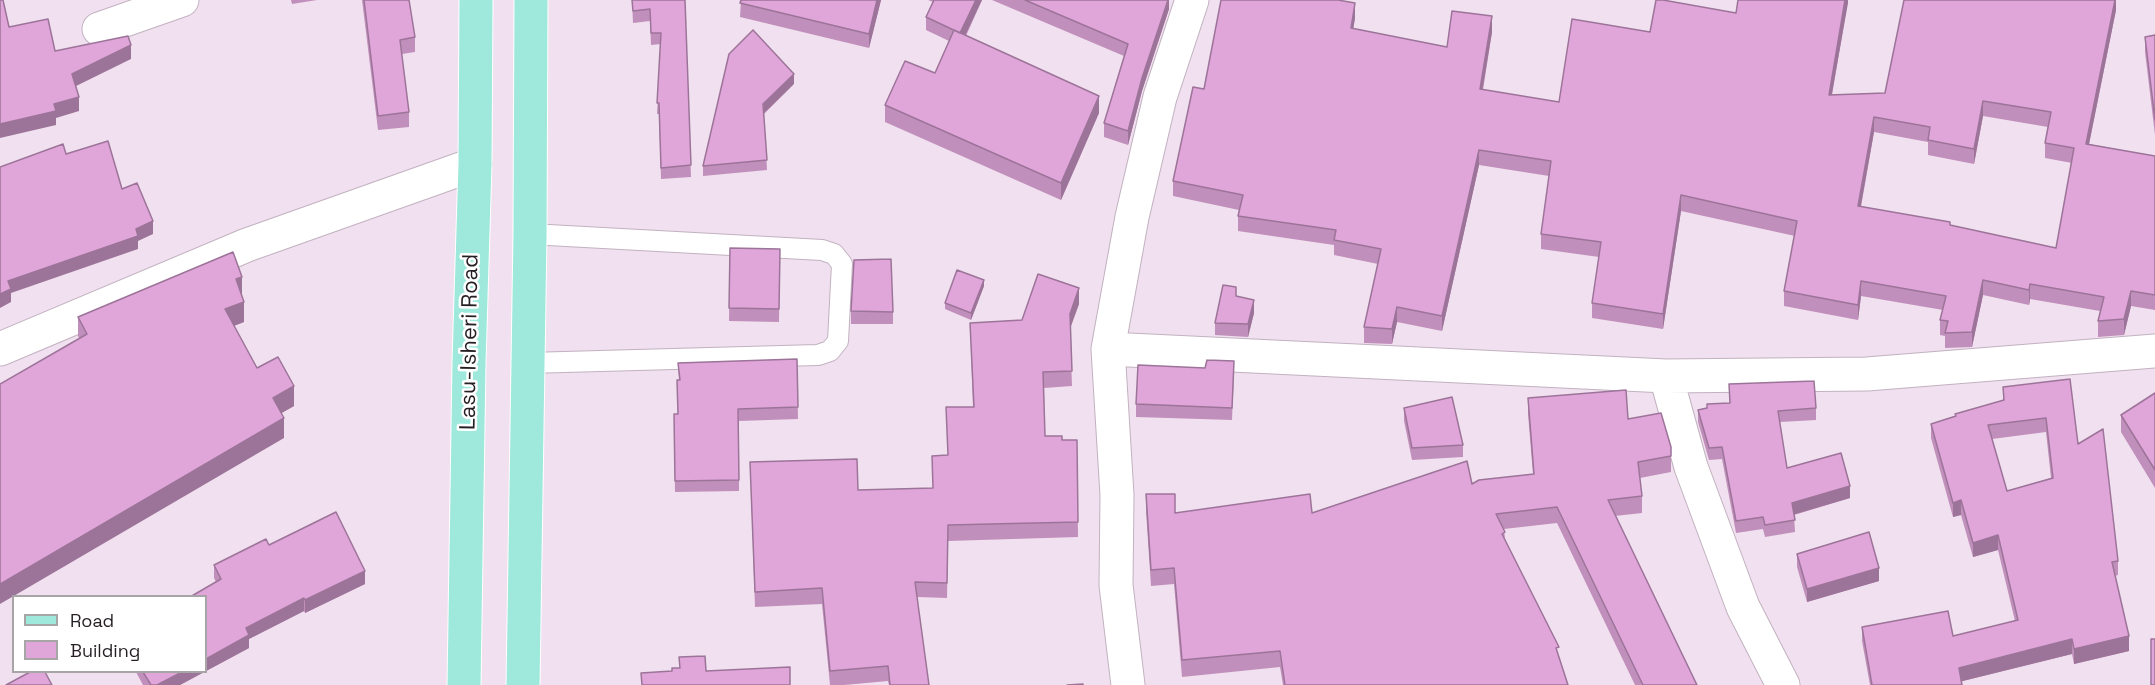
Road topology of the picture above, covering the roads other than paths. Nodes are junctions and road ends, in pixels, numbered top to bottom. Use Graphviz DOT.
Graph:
graph roads {
  1 [pos="182,0"];
  2 [pos="476,0"];
  3 [pos="531,0"];
  4 [pos="1192,0"];
  5 [pos="99,30"];
  6 [pos="475,164"];
  7 [pos="530,234"];
  8 [pos="0,349"];
  9 [pos="1108,349"];
  10 [pos="2155,351"];
  11 [pos="528,363"];
  12 [pos="1666,376"];
  13 [pos="464,685"];
  14 [pos="523,685"];
  15 [pos="1128,685"];
  16 [pos="1783,685"];
  1 -- 5 [label="street"];
  2 -- 6 [label="main road, Lasu-Isheri Road"];
  3 -- 7 [label="main road"];
  4 -- 9 [label="street"];
  6 -- 8 [label="street"];
  6 -- 13 [label="main road, Lasu-Isheri Road"];
  7 -- 11 [label="main road"];
  7 -- 11 [label="lane"];
  9 -- 12 [label="street"];
  9 -- 15 [label="street"];
  10 -- 12 [label="street"];
  11 -- 14 [label="main road"];
  12 -- 16 [label="street"];
}
